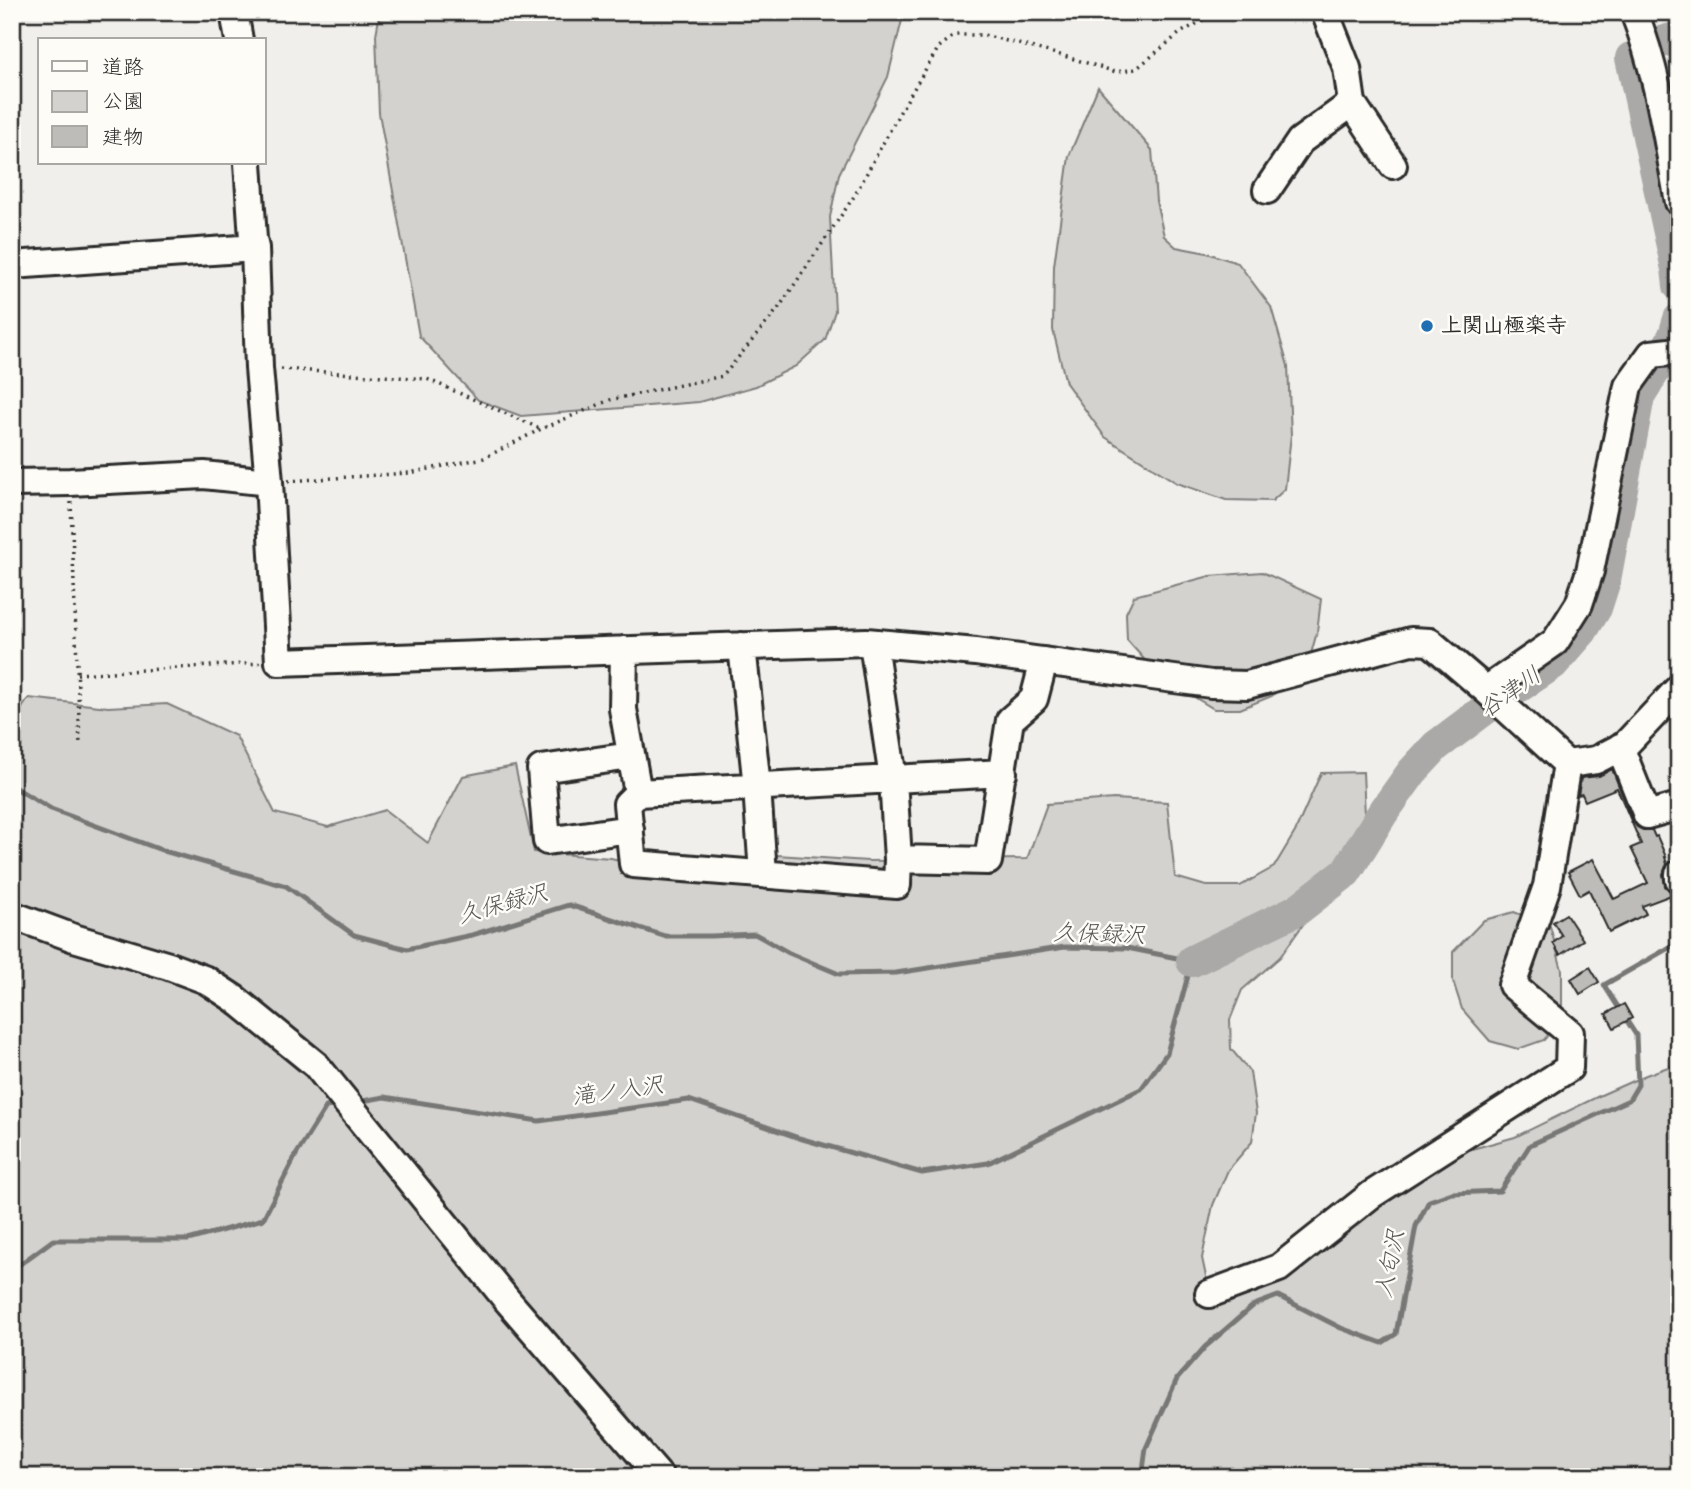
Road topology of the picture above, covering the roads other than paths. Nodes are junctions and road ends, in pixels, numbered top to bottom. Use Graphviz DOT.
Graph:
graph roads {
  1 [pos="234,12"];
  2 [pos="1325,12"];
  3 [pos="1634,12"];
  4 [pos="239,38"];
  5 [pos="1352,103"];
  6 [pos="248,164"];
  7 [pos="1393,165"];
  8 [pos="1267,190"];
  9 [pos="1679,202"];
  10 [pos="256,248"];
  11 [pos="12,265"];
  12 [pos="1679,351"];
  13 [pos="269,482"];
  14 [pos="12,483"];
  15 [pos="873,643"];
  16 [pos="742,646"];
  17 [pos="624,650"];
  18 [pos="1044,662"];
  19 [pos="1679,688"];
  20 [pos="1486,690"];
  21 [pos="1620,747"];
  22 [pos="631,756"];
  23 [pos="1567,764"];
  24 [pos="1003,773"];
  25 [pos="894,779"];
  26 [pos="757,787"];
  27 [pos="638,793"];
  28 [pos="1679,806"];
  29 [pos="630,829"];
  30 [pos="898,859"];
  31 [pos="763,874"];
  32 [pos="12,915"];
  33 [pos="1209,1294"];
  34 [pos="660,1477"];
  1 -- 4 [label="street"];
  2 -- 5 [label="street"];
  3 -- 9 [label="street"];
  5 -- 7 [label="street"];
  5 -- 8 [label="street"];
  6 -- 10 [label="street"];
  10 -- 11 [label="street"];
  10 -- 13 [label="street"];
  12 -- 20 [label="street"];
  13 -- 14 [label="street"];
  13 -- 17 [label="street"];
  15 -- 16 [label="street"];
  15 -- 18 [label="street"];
  15 -- 25 [label="street"];
  16 -- 17 [label="street"];
  16 -- 26 [label="street"];
  17 -- 22 [label="street"];
  18 -- 20 [label="street"];
  18 -- 24 [label="street"];
  19 -- 21 [label="street"];
  20 -- 23 [label="street"];
  21 -- 23 [label="street"];
  21 -- 28 [label="street"];
  22 -- 27 [label="street"];
  22 -- 29 [label="street"];
  23 -- 33 [label="street"];
  24 -- 25 [label="street"];
  24 -- 30 [label="street"];
  25 -- 26 [label="street"];
  25 -- 30 [label="street"];
  26 -- 27 [label="street"];
  26 -- 31 [label="street"];
  27 -- 29 [label="street"];
  29 -- 31 [label="street"];
  30 -- 31 [label="street"];
  32 -- 34 [label="street"];
}
